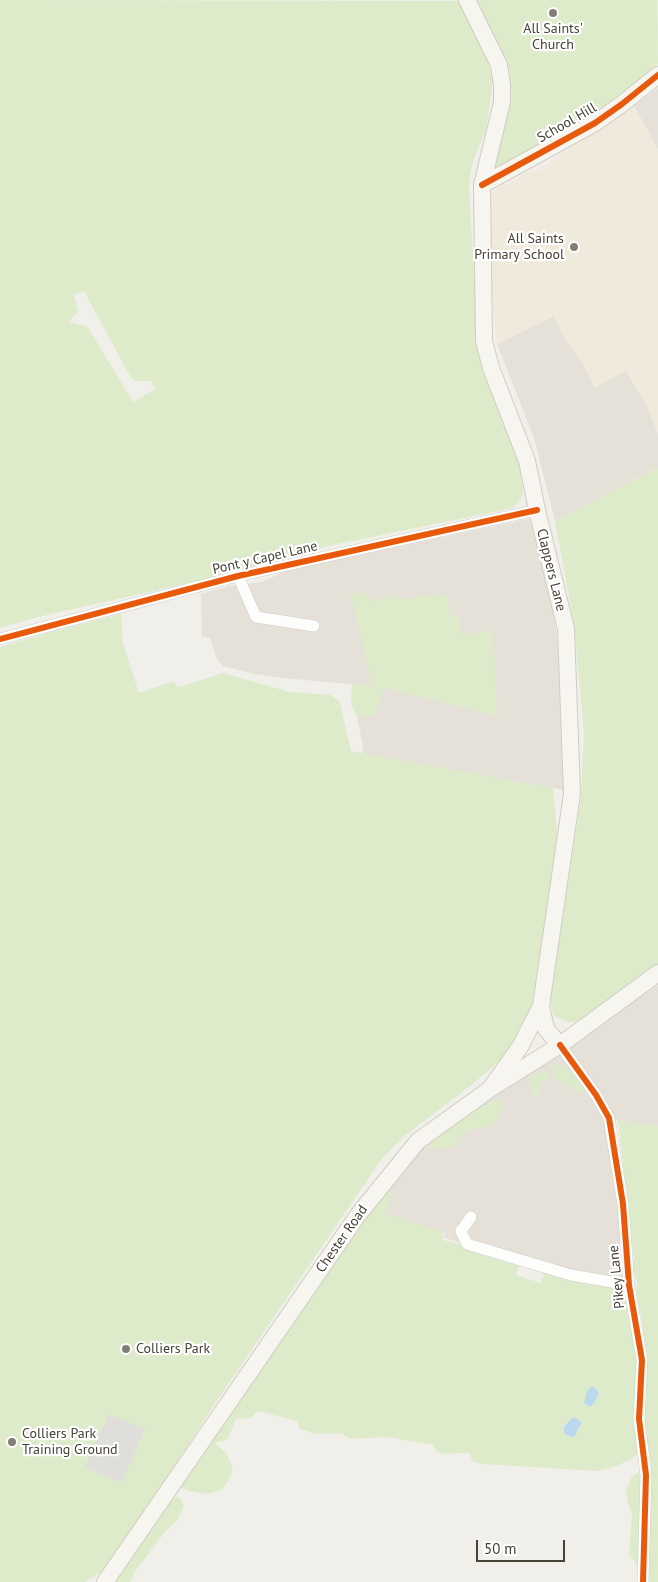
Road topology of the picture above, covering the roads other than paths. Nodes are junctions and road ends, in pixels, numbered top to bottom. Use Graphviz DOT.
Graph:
graph roads {
  1 [pos="467,0"];
  2 [pos="658,75"];
  3 [pos="482,185"];
  4 [pos="537,510"];
  5 [pos="238,576"];
  6 [pos="314,626"];
  7 [pos="0,639"];
  8 [pos="658,973"];
  9 [pos="541,1006"];
  10 [pos="560,1045"];
  11 [pos="490,1089"];
  12 [pos="471,1217"];
  13 [pos="629,1285"];
  14 [pos="105,1582"];
  15 [pos="643,1582"];
  1 -- 3 [label="main road, Clappers Lane"];
  2 -- 3 [label="main road, School Hill"];
  3 -- 4 [label="main road, Clappers Lane"];
  4 -- 5 [label="street, Pont y Capel Lane"];
  4 -- 9 [label="main road, Clappers Lane"];
  5 -- 6 [label="street"];
  5 -- 7 [label="street, Pont y Capel Lane"];
  8 -- 10 [label="main road, Chester Road"];
  9 -- 10 [label="main road, Clappers Lane"];
  9 -- 11 [label="main road, Clappers Lane"];
  10 -- 11 [label="main road, Chester Road"];
  10 -- 13 [label="street, Pikey Lane"];
  11 -- 14 [label="main road, Chester Road"];
  12 -- 13 [label="street"];
  13 -- 15 [label="street, Pikey Lane"];
}
